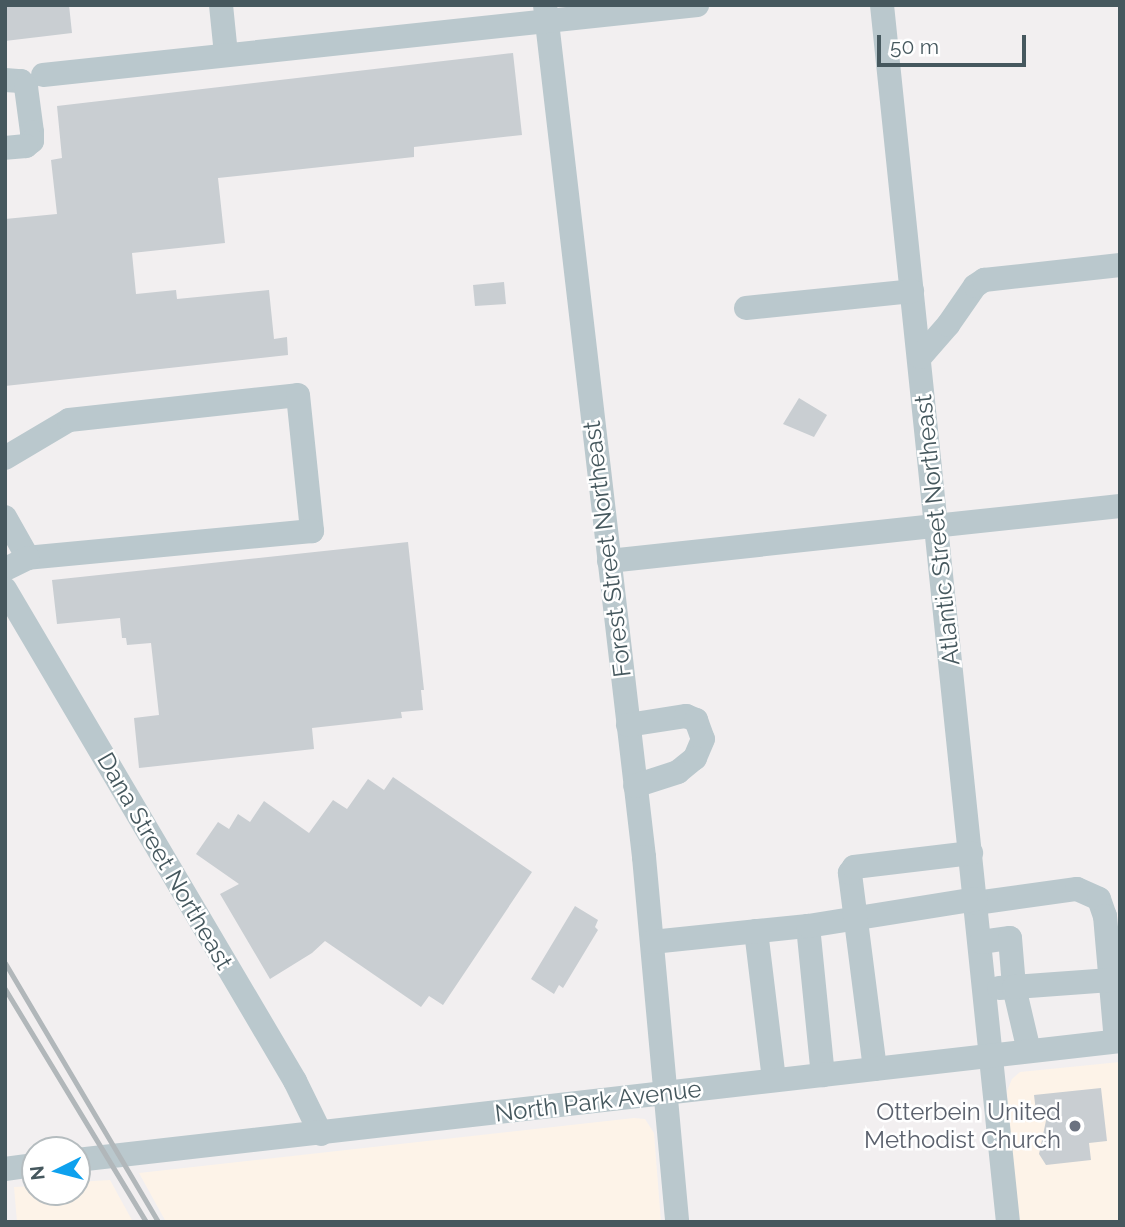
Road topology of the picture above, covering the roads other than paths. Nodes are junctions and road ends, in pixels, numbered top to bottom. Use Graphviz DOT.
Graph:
graph roads {
  1 [pos="221,5"];
  2 [pos="697,5"];
  3 [pos="882,5"];
  4 [pos="545,13"];
  5 [pos="226,54"];
  6 [pos="43,75"];
  7 [pos="5,80"];
  8 [pos="5,148"];
  9 [pos="1120,265"];
  10 [pos="912,290"];
  11 [pos="746,308"];
  12 [pos="920,357"];
  13 [pos="5,458"];
  14 [pos="1120,506"];
  15 [pos="5,517"];
  16 [pos="936,526"];
  17 [pos="28,558"];
  18 [pos="608,561"];
  19 [pos="5,569"];
  20 [pos="5,589"];
  21 [pos="628,725"];
  22 [pos="635,786"];
  23 [pos="971,853"];
  24 [pos="976,901"];
  25 [pos="856,917"];
  26 [pos="808,926"];
  27 [pos="756,931"];
  28 [pos="652,942"];
  29 [pos="981,942"];
  30 [pos="1111,980"];
  31 [pos="1014,987"];
  32 [pos="986,989"];
  33 [pos="1118,1041"];
  34 [pos="1029,1051"];
  35 [pos="993,1055"];
  36 [pos="875,1069"];
  37 [pos="823,1074"];
  38 [pos="774,1080"];
  39 [pos="668,1092"];
  40 [pos="321,1134"];
  41 [pos="91,1159"];
  42 [pos="677,1222"];
  43 [pos="1008,1222"];
  1 -- 5 [label="street"];
  2 -- 4 [label="street"];
  3 -- 10 [label="street, Atlantic Street Northeast"];
  4 -- 5 [label="street"];
  4 -- 18 [label="street, Forest Street Northeast"];
  5 -- 6 [label="street"];
  7 -- 8 [label="street"];
  9 -- 12 [label="street"];
  10 -- 11 [label="street"];
  10 -- 12 [label="street, Atlantic Street Northeast"];
  12 -- 16 [label="street, Atlantic Street Northeast"];
  13 -- 17 [label="street"];
  14 -- 16 [label="street"];
  15 -- 17 [label="street"];
  16 -- 18 [label="street"];
  16 -- 23 [label="street, Atlantic Street Northeast"];
  17 -- 19 [label="street"];
  18 -- 21 [label="street, Forest Street Northeast"];
  20 -- 40 [label="street, Dana Street Northeast"];
  21 -- 22 [label="street, Forest Street Northeast"];
  21 -- 22 [label="street"];
  22 -- 28 [label="street, Forest Street Northeast"];
  23 -- 24 [label="street, Atlantic Street Northeast"];
  23 -- 25 [label="street"];
  24 -- 25 [label="street"];
  24 -- 29 [label="street, Atlantic Street Northeast"];
  24 -- 30 [label="street"];
  25 -- 26 [label="street"];
  25 -- 36 [label="street"];
  26 -- 27 [label="street"];
  26 -- 37 [label="street"];
  27 -- 28 [label="street"];
  27 -- 38 [label="street"];
  28 -- 39 [label="street, Forest Street Northeast"];
  29 -- 31 [label="street"];
  29 -- 32 [label="street, Atlantic Street Northeast"];
  30 -- 31 [label="street"];
  30 -- 33 [label="street"];
  31 -- 32 [label="street"];
  31 -- 34 [label="street"];
  32 -- 35 [label="street, Atlantic Street Northeast"];
  33 -- 34 [label="street, North Park Avenue"];
  34 -- 35 [label="street, North Park Avenue"];
  35 -- 36 [label="street, North Park Avenue"];
  35 -- 43 [label="street, Atlantic Street Northeast"];
  36 -- 37 [label="street, North Park Avenue"];
  37 -- 38 [label="street, North Park Avenue"];
  38 -- 39 [label="street, North Park Avenue"];
  39 -- 40 [label="street, North Park Avenue"];
  39 -- 42 [label="street, Forest Street Northeast"];
  40 -- 41 [label="street, North Park Avenue"];
}
